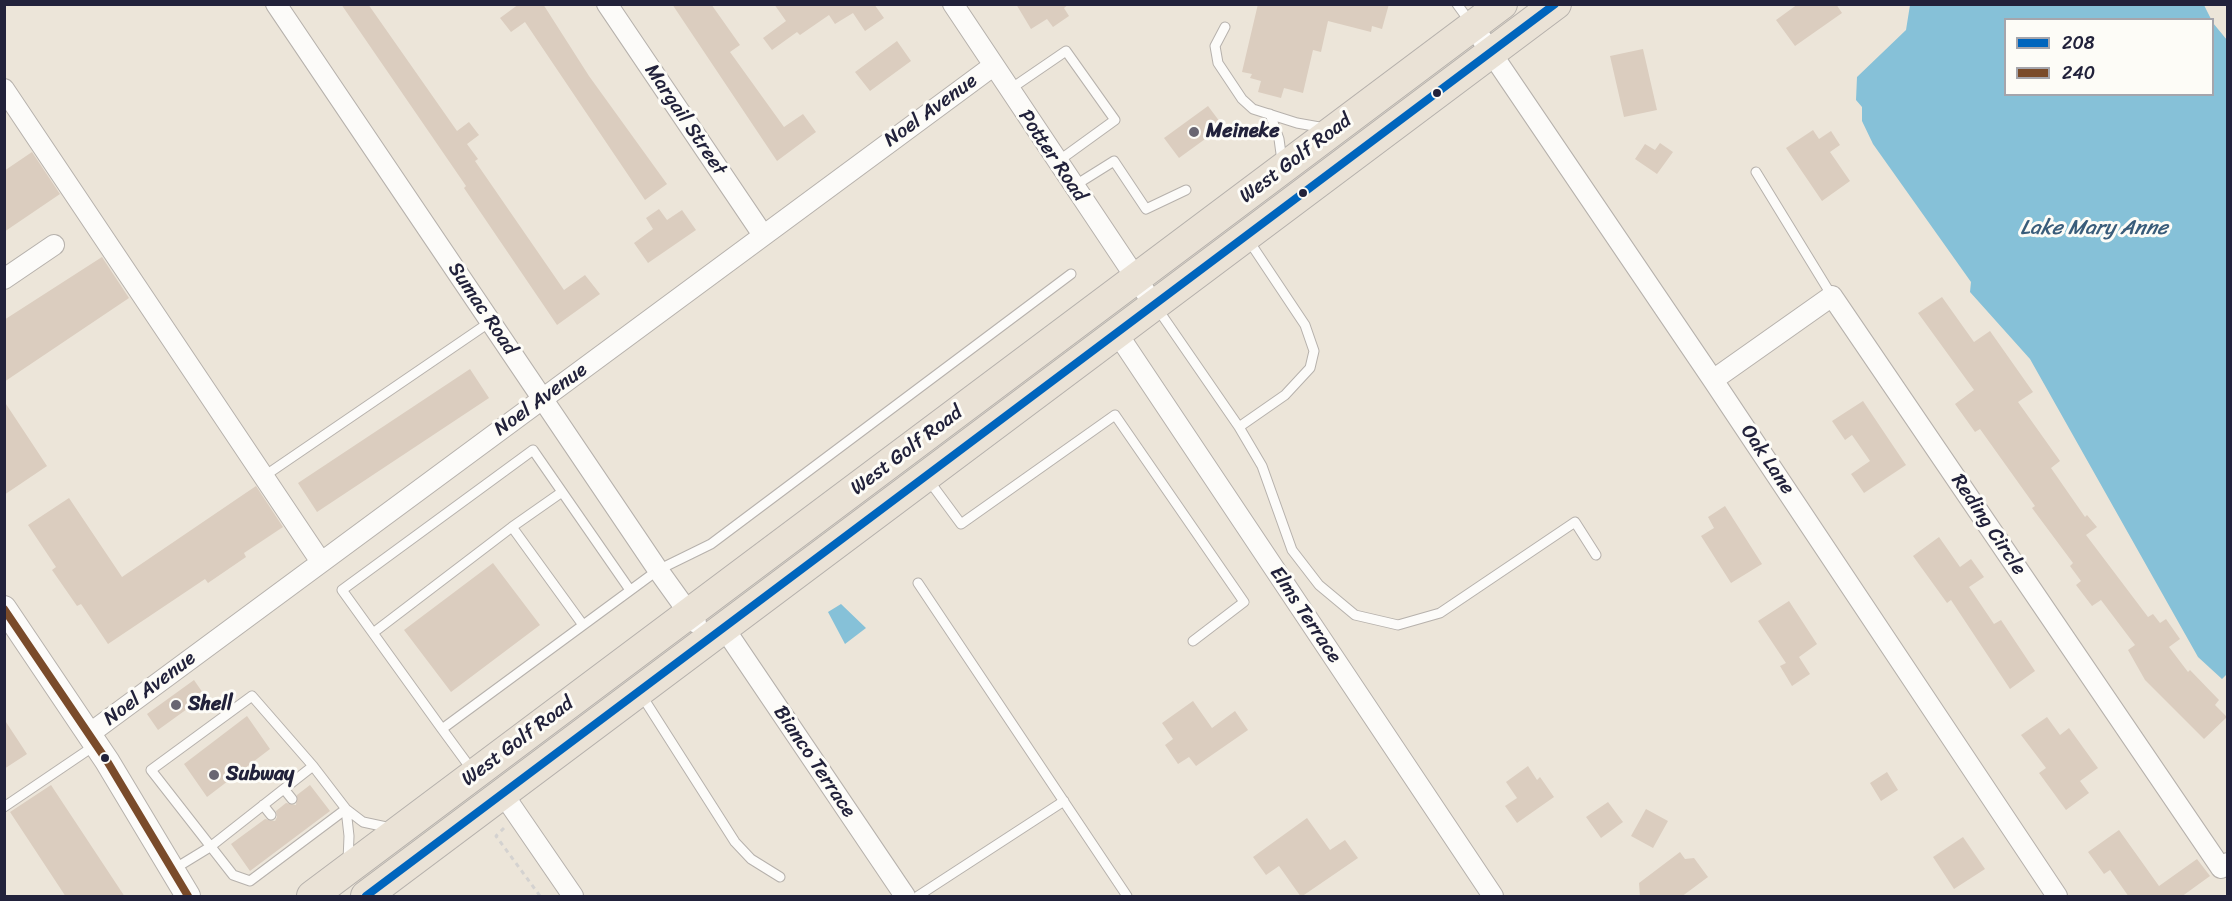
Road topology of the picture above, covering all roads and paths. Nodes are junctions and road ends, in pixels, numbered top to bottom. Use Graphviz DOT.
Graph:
graph roads {
  1 [pos="276,4"];
  2 [pos="607,4"];
  3 [pos="952,4"];
  4 [pos="1502,4"];
  5 [pos="1556,4"];
  6 [pos="1465,15"];
  7 [pos="1225,27"];
  8 [pos="1491,53"];
  9 [pos="993,66"];
  10 [pos="4,89"];
  11 [pos="1009,90"];
  12 [pos="1270,114"];
  13 [pos="1337,128"];
  14 [pos="1056,162"];
  15 [pos="1283,169"];
  16 [pos="1756,172"];
  17 [pos="1073,187"];
  18 [pos="1186,190"];
  19 [pos="763,236"];
  20 [pos="1246,237"];
  21 [pos="54,245"];
  22 [pos="1071,274"];
  23 [pos="4,279"];
  24 [pos="1136,279"];
  25 [pos="1832,296"];
  26 [pos="1154,305"];
  27 [pos="490,322"];
  28 [pos="1117,333"];
  29 [pos="1713,380"];
  30 [pos="542,399"];
  31 [pos="1239,427"];
  32 [pos="926,476"];
  33 [pos="263,477"];
  34 [pos="562,492"];
  35 [pos="512,526"];
  36 [pos="1596,555"];
  37 [pos="321,562"];
  38 [pos="658,570"];
  39 [pos="918,583"];
  40 [pos="630,590"];
  41 [pos="4,608"];
  42 [pos="689,613"];
  43 [pos="583,625"];
  44 [pos="373,633"];
  45 [pos="716,634"];
  46 [pos="1193,641"];
  47 [pos="639,691"];
  48 [pos="442,729"];
  49 [pos="93,739"];
  50 [pos="313,766"];
  51 [pos="475,774"];
  52 [pos="284,789"];
  53 [pos="292,799"];
  54 [pos="1064,801"];
  55 [pos="510,804"];
  56 [pos="263,805"];
  57 [pos="4,807"];
  58 [pos="346,810"];
  59 [pos="271,814"];
  60 [pos="244,820"];
  61 [pos="251,829"];
  62 [pos="400,830"];
  63 [pos="210,846"];
  64 [pos="2228,863"];
  65 [pos="172,870"];
  66 [pos="347,870"];
  67 [pos="780,877"];
  68 [pos="188,897"];
  69 [pos="312,897"];
  70 [pos="366,897"];
  71 [pos="540,897"];
  72 [pos="573,897"];
  73 [pos="905,897"];
  74 [pos="918,897"];
  75 [pos="1127,897"];
  76 [pos="1493,897"];
  77 [pos="2057,897"];
  1 -- 27 [label="street, Sumac Road"];
  2 -- 19 [label="street, Margail Street"];
  3 -- 9 [label="street, Potter Road"];
  4 -- 6 [label="main road, West Golf Road"];
  5 -- 8 [label="main road, West Golf Road"];
  6 -- 8 [label="street, Oak Lane"];
  6 -- 13 [label="main road, West Golf Road"];
  7 -- 12 [label="lane"];
  8 -- 20 [label="main road, West Golf Road"];
  8 -- 29 [label="street, Oak Lane"];
  9 -- 11 [label="street, Potter Road"];
  9 -- 19 [label="street, Noel Avenue"];
  10 -- 33 [label="street"];
  11 -- 14 [label="street, Potter Road"];
  11 -- 14 [label="lane"];
  12 -- 13 [label="lane"];
  12 -- 15 [label="lane"];
  13 -- 15 [label="main road, West Golf Road"];
  14 -- 17 [label="street, Potter Road"];
  15 -- 24 [label="main road, West Golf Road"];
  16 -- 25 [label="lane"];
  17 -- 18 [label="lane"];
  17 -- 24 [label="street, Potter Road"];
  19 -- 30 [label="street, Noel Avenue"];
  20 -- 26 [label="main road, West Golf Road"];
  20 -- 31 [label="lane"];
  21 -- 23 [label="street"];
  22 -- 38 [label="lane"];
  24 -- 26 [label="street, Potter Road"];
  24 -- 42 [label="main road, West Golf Road"];
  25 -- 29 [label="street"];
  25 -- 64 [label="street, Reding Circle"];
  26 -- 28 [label="main road, West Golf Road"];
  26 -- 31 [label="lane"];
  27 -- 30 [label="street, Sumac Road"];
  27 -- 33 [label="lane"];
  28 -- 32 [label="main road, West Golf Road"];
  28 -- 76 [label="street, Elms Terrace"];
  29 -- 77 [label="street, Oak Lane"];
  30 -- 37 [label="street, Noel Avenue"];
  30 -- 38 [label="street, Sumac Road"];
  31 -- 36 [label="lane"];
  32 -- 45 [label="main road, West Golf Road"];
  32 -- 46 [label="lane"];
  33 -- 37 [label="street"];
  34 -- 35 [label="lane"];
  34 -- 40 [label="lane"];
  34 -- 44 [label="lane"];
  35 -- 43 [label="lane"];
  35 -- 44 [label="lane"];
  37 -- 49 [label="street, Noel Avenue"];
  38 -- 40 [label="lane"];
  38 -- 42 [label="street, Sumac Road"];
  39 -- 54 [label="lane"];
  40 -- 43 [label="lane"];
  41 -- 49 [label="street"];
  42 -- 45 [label="street, Bianco Terrace"];
  42 -- 51 [label="main road, West Golf Road"];
  43 -- 48 [label="lane"];
  44 -- 48 [label="lane"];
  45 -- 47 [label="main road, West Golf Road"];
  45 -- 73 [label="street, Bianco Terrace"];
  47 -- 55 [label="main road, West Golf Road"];
  47 -- 67 [label="lane"];
  48 -- 51 [label="lane"];
  49 -- 57 [label="lane"];
  49 -- 65 [label="street"];
  50 -- 52 [label="lane"];
  50 -- 58 [label="lane"];
  50 -- 63 [label="lane"];
  51 -- 62 [label="main road, West Golf Road"];
  52 -- 53 [label="lane"];
  52 -- 56 [label="lane"];
  54 -- 74 [label="lane"];
  54 -- 75 [label="lane"];
  55 -- 70 [label="main road, West Golf Road"];
  55 -- 71 [label="path"];
  55 -- 72 [label="street"];
  56 -- 59 [label="lane"];
  56 -- 60 [label="lane"];
  58 -- 62 [label="lane"];
  58 -- 63 [label="lane"];
  58 -- 66 [label="lane"];
  60 -- 61 [label="lane"];
  60 -- 63 [label="lane"];
  62 -- 66 [label="main road, West Golf Road"];
  63 -- 65 [label="lane"];
  65 -- 68 [label="street"];
  66 -- 69 [label="main road, West Golf Road"];
}
